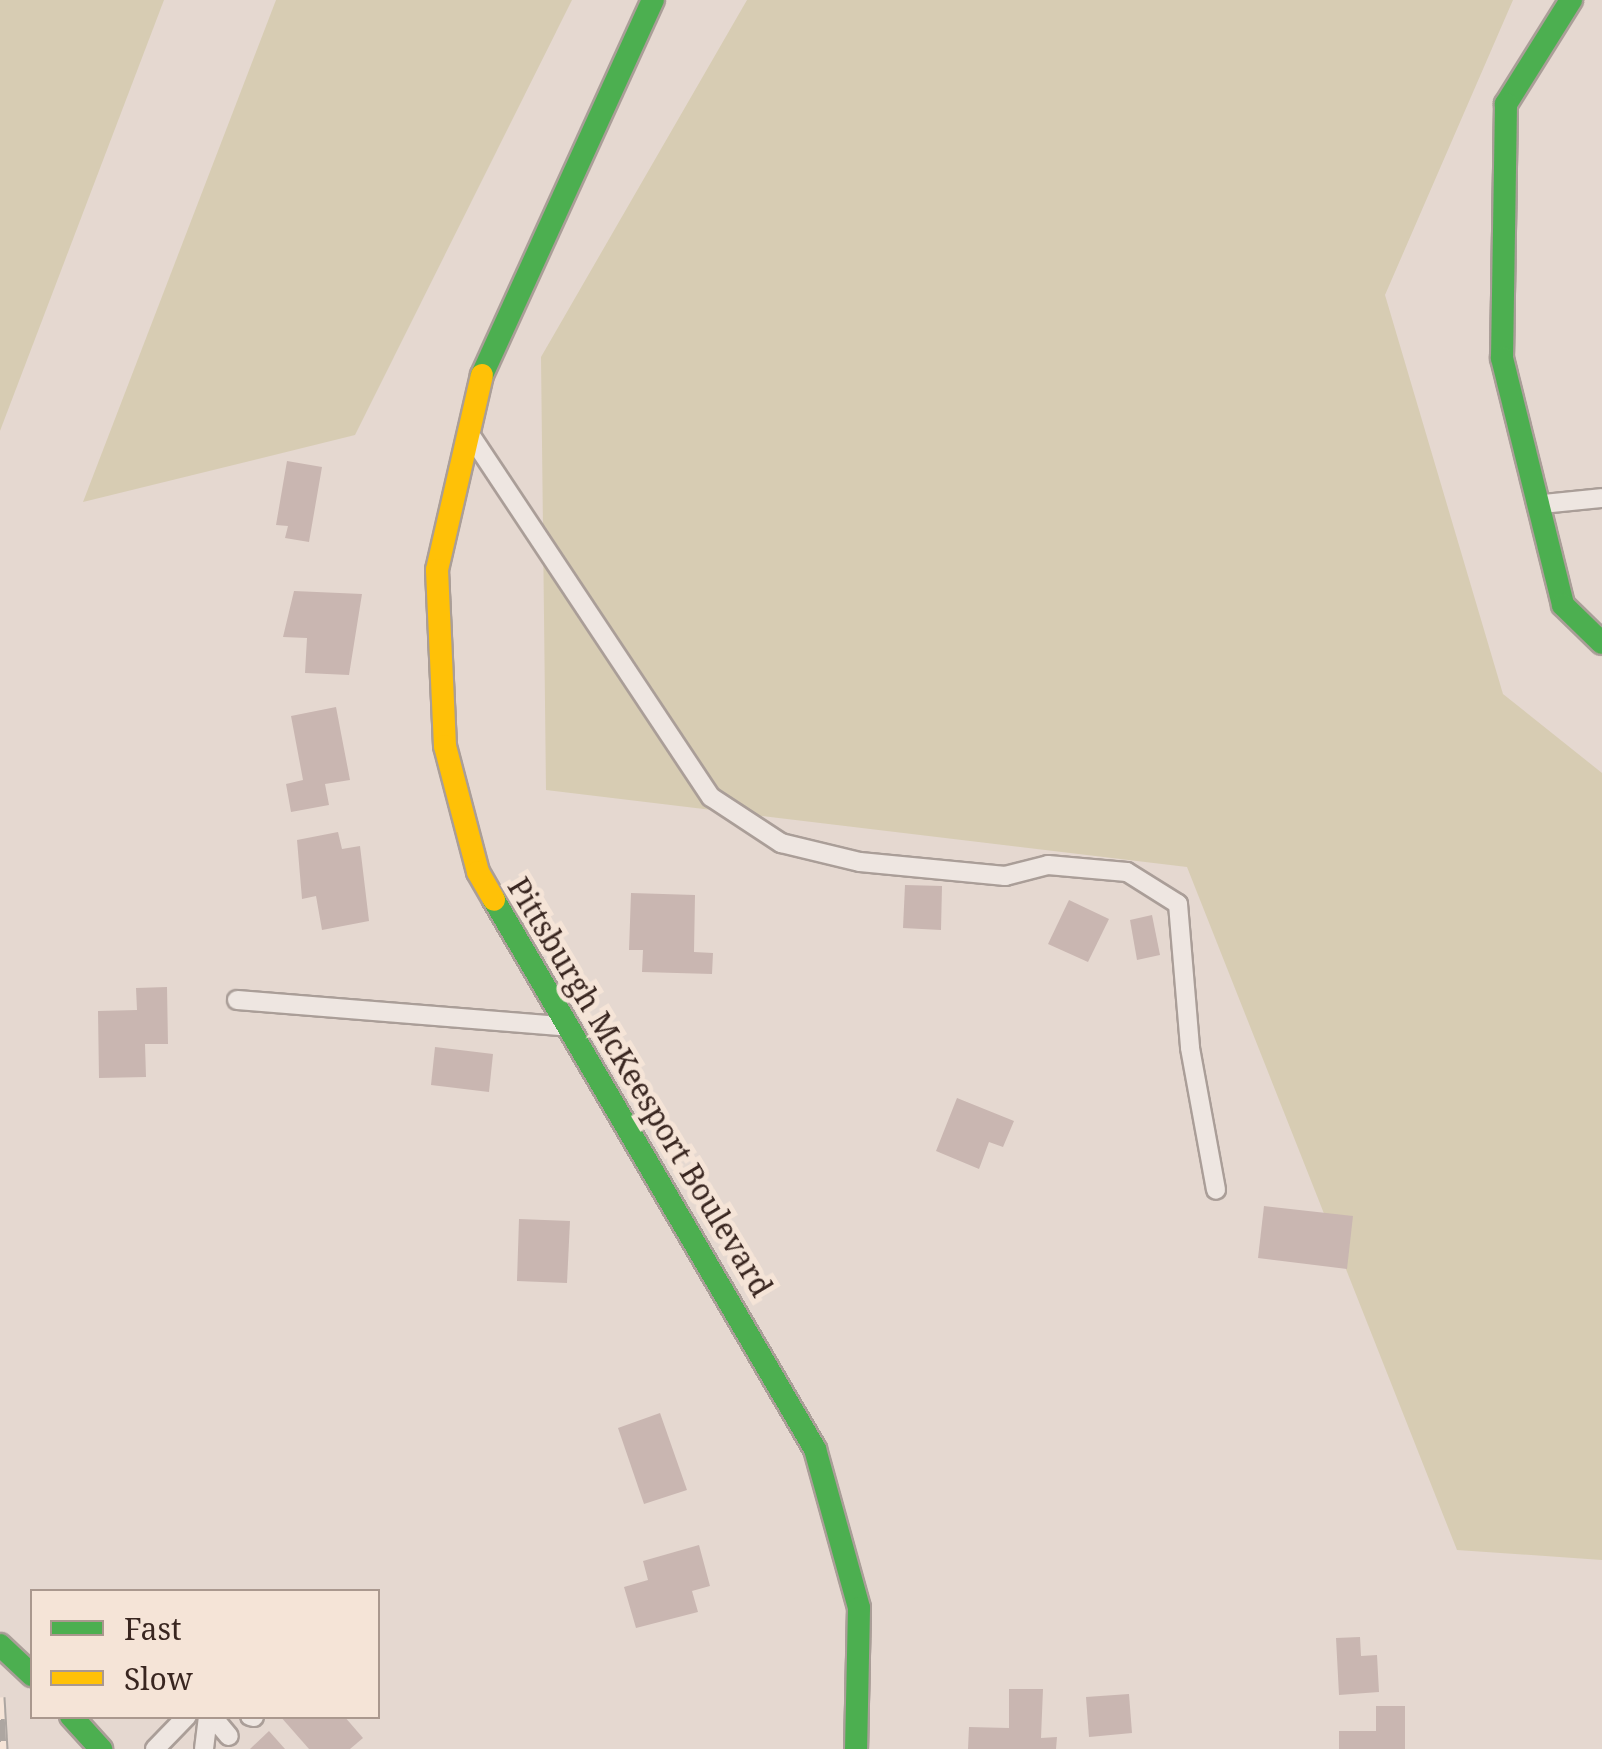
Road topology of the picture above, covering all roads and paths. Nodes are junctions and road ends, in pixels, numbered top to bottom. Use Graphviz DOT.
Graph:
graph roads {
  1 [pos="652,0"];
  2 [pos="1571,0"];
  3 [pos="465,425"];
  4 [pos="1602,498"];
  5 [pos="1538,504"];
  6 [pos="1602,601"];
  7 [pos="1563,605"];
  8 [pos="1602,643"];
  9 [pos="237,1000"];
  10 [pos="564,1026"];
  11 [pos="1216,1190"];
  12 [pos="0,1646"];
  13 [pos="30,1673"];
  14 [pos="74,1719"];
  15 [pos="184,1719"];
  16 [pos="209,1719"];
  17 [pos="213,1719"];
  18 [pos="229,1736"];
  19 [pos="101,1749"];
  20 [pos="154,1749"];
  21 [pos="204,1749"];
  22 [pos="856,1749"];
  1 -- 3 [label="main road, Pittsburgh McKeesport Boulevard"];
  2 -- 5 [label="main road"];
  3 -- 10 [label="main road, Pittsburgh McKeesport Boulevard"];
  3 -- 11 [label="lane"];
  4 -- 5 [label="lane"];
  5 -- 7 [label="main road"];
  6 -- 7 [label="lane"];
  7 -- 8 [label="main road"];
  9 -- 10 [label="lane"];
  10 -- 22 [label="main road, Pittsburgh McKeesport Boulevard"];
  12 -- 13 [label="main road"];
  14 -- 19 [label="main road"];
  15 -- 20 [label="lane"];
  16 -- 21 [label="lane"];
  17 -- 18 [label="lane"];
}
